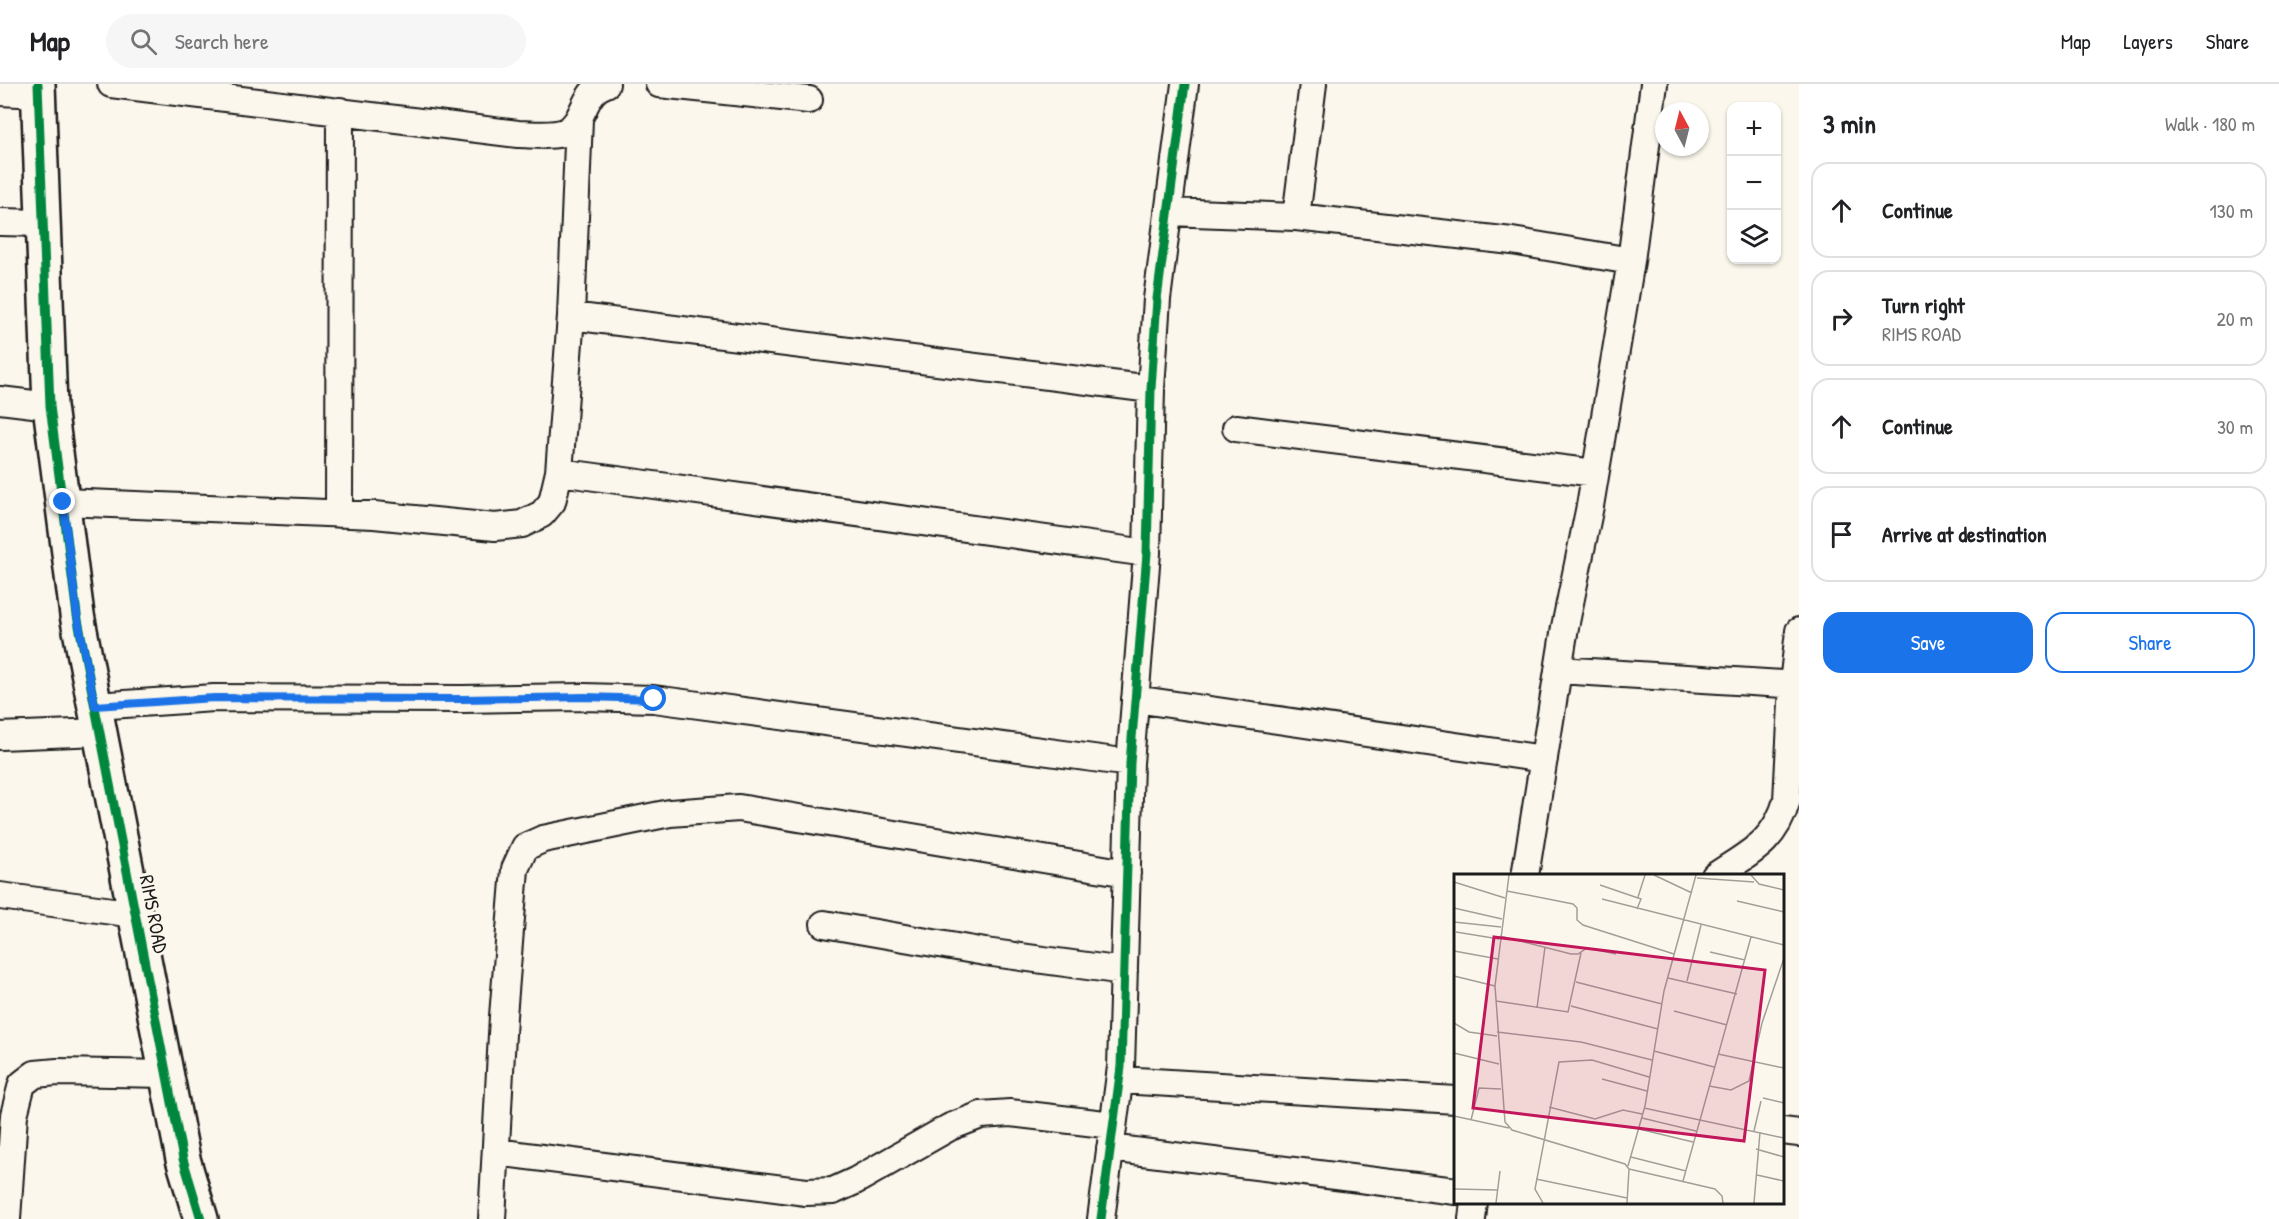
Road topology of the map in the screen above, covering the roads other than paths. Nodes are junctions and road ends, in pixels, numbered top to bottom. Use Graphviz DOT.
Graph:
graph roads {
  1 [pos="111,84"];
  2 [pos="606,84"];
  3 [pos="659,84"];
  4 [pos="1185,84"];
  5 [pos="1313,84"];
  6 [pos="1654,84"];
  7 [pos="39,89"];
  8 [pos="0,92"];
  9 [pos="809,100"];
  10 [pos="340,111"];
  11 [pos="579,119"];
  12 [pos="1168,212"];
  13 [pos="1296,217"];
  14 [pos="0,222"];
  15 [pos="43,224"];
  16 [pos="1631,261"];
  17 [pos="571,316"];
  18 [pos="1151,389"];
  19 [pos="0,400"];
  20 [pos="50,406"];
  21 [pos="1236,428"];
  22 [pos="559,472"];
  23 [pos="1595,473"];
  24 [pos="63,502"];
  25 [pos="339,513"];
  26 [pos="1147,553"];
  27 [pos="1799,631"];
  28 [pos="1558,670"];
  29 [pos="1796,685"];
  30 [pos="1135,699"];
  31 [pos="98,719"];
  32 [pos="0,736"];
  33 [pos="1544,759"];
  34 [pos="1130,763"];
  35 [pos="1126,873"];
  36 [pos="1525,874"];
  37 [pos="1718,874"];
  38 [pos="0,896"];
  39 [pos="135,914"];
  40 [pos="824,924"];
  41 [pos="1124,971"];
  42 [pos="167,1074"];
  43 [pos="1120,1080"];
  44 [pos="1454,1100"];
  45 [pos="1784,1131"];
  46 [pos="1799,1133"];
  47 [pos="1112,1136"];
  48 [pos="496,1152"];
  49 [pos="1454,1191"];
  50 [pos="1474,1204"];
  51 [pos="7,1219"];
  52 [pos="201,1219"];
  53 [pos="492,1219"];
  54 [pos="1101,1219"];
  55 [pos="1472,1219"];
  1 -- 10 [label="street"];
  2 -- 11 [label="street"];
  3 -- 9 [label="street"];
  4 -- 12 [label="street"];
  5 -- 13 [label="street"];
  6 -- 16 [label="street"];
  7 -- 8 [label="street"];
  7 -- 15 [label="street, RIMS ROAD"];
  10 -- 11 [label="street"];
  10 -- 25 [label="street"];
  11 -- 17 [label="street"];
  12 -- 13 [label="street"];
  12 -- 18 [label="street"];
  13 -- 16 [label="street"];
  14 -- 15 [label="street"];
  15 -- 20 [label="street, RIMS ROAD"];
  16 -- 23 [label="street"];
  17 -- 18 [label="street"];
  17 -- 22 [label="street"];
  18 -- 26 [label="street"];
  19 -- 20 [label="street"];
  20 -- 24 [label="street, RIMS ROAD"];
  21 -- 23 [label="street"];
  22 -- 25 [label="street"];
  22 -- 26 [label="street"];
  23 -- 28 [label="street"];
  24 -- 25 [label="street"];
  24 -- 31 [label="street, RIMS ROAD"];
  26 -- 30 [label="street"];
  27 -- 29 [label="street"];
  28 -- 29 [label="street"];
  28 -- 33 [label="street"];
  29 -- 37 [label="street"];
  30 -- 33 [label="street"];
  30 -- 34 [label="street"];
  31 -- 32 [label="street"];
  31 -- 34 [label="street"];
  31 -- 39 [label="street, RIMS ROAD"];
  33 -- 36 [label="street"];
  34 -- 35 [label="street"];
  35 -- 41 [label="street"];
  35 -- 48 [label="street"];
  38 -- 39 [label="street"];
  39 -- 42 [label="street, RIMS ROAD"];
  40 -- 41 [label="street"];
  41 -- 43 [label="street"];
  42 -- 51 [label="street"];
  42 -- 52 [label="street, RIMS ROAD"];
  43 -- 44 [label="street"];
  43 -- 47 [label="street"];
  45 -- 46 [label="street"];
  47 -- 48 [label="street"];
  47 -- 49 [label="street"];
  47 -- 54 [label="street"];
  48 -- 53 [label="street"];
  50 -- 55 [label="street"];
}
